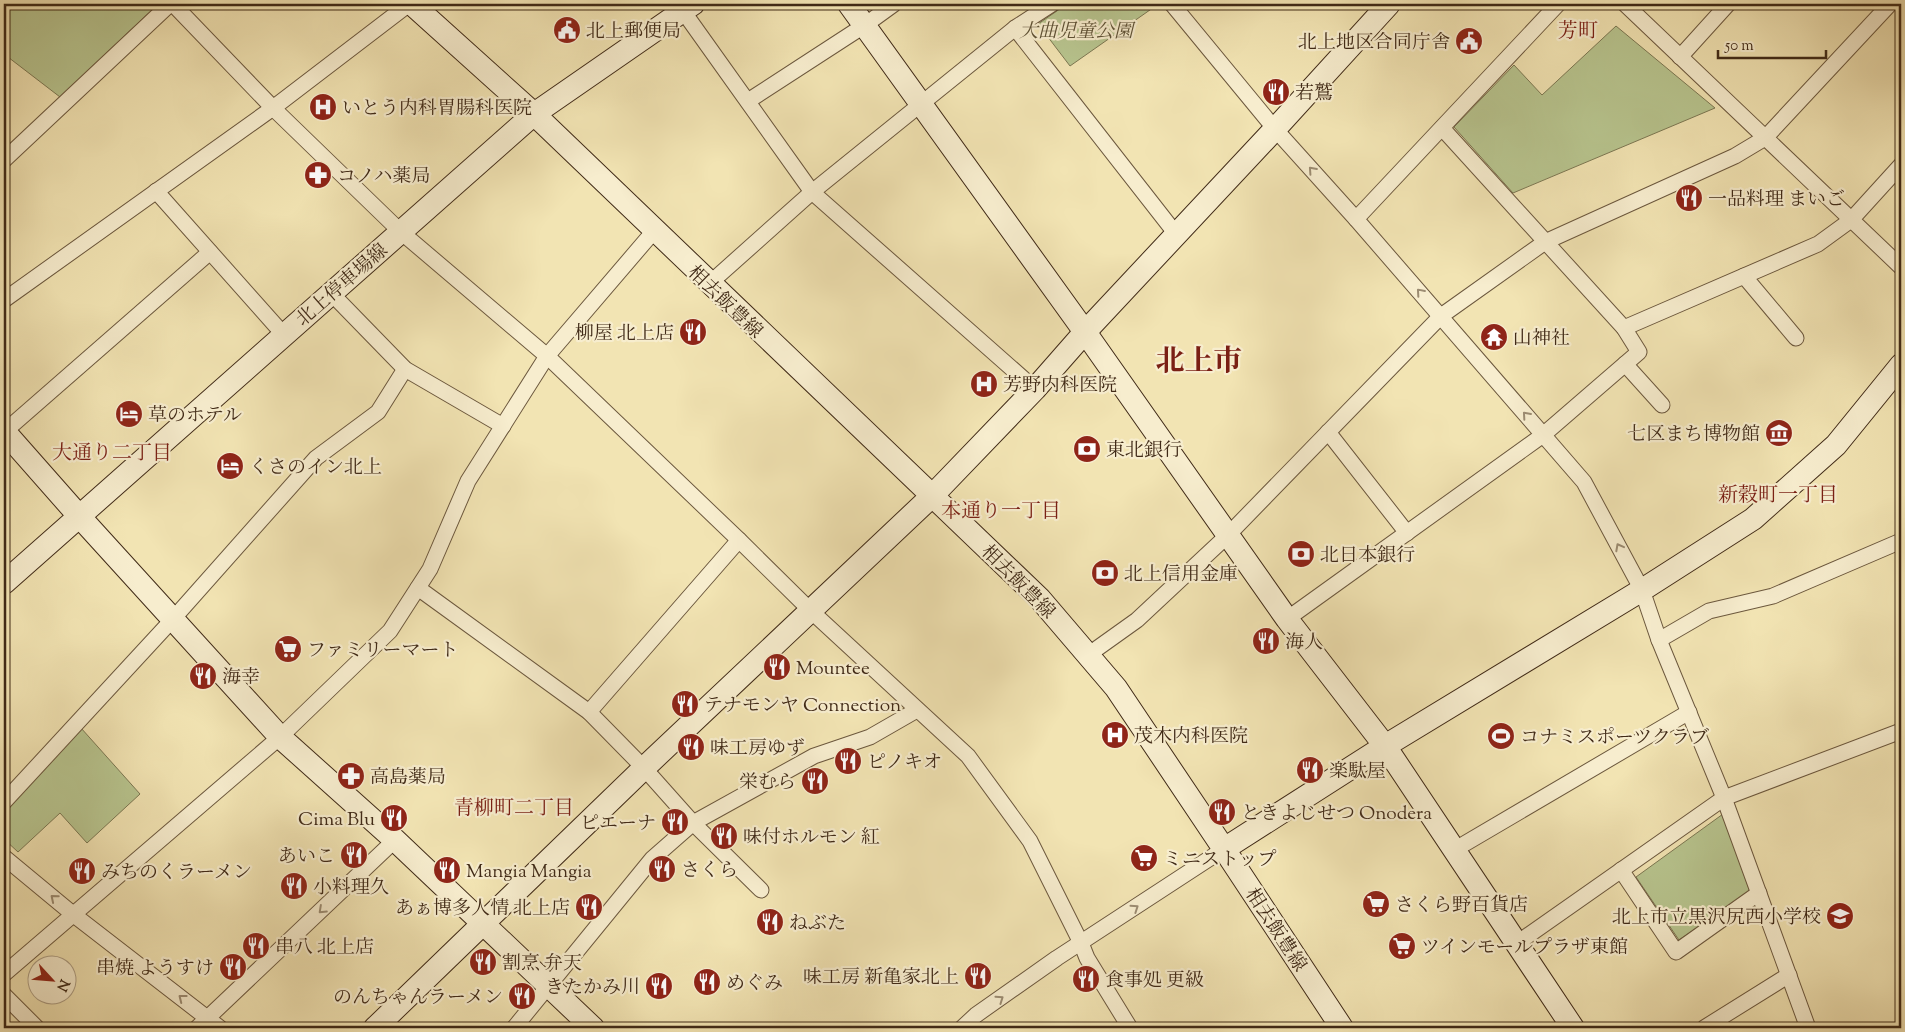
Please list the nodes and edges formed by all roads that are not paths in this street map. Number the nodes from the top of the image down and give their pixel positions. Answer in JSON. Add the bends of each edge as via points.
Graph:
{"nodes":[{"id":1,"x":172,"y":4,"type":"edge"},
{"id":2,"x":411,"y":4,"type":"edge"},
{"id":3,"x":849,"y":4,"type":"edge"},
{"id":4,"x":894,"y":4,"type":"edge"},
{"id":5,"x":1052,"y":4,"type":"edge"},
{"id":6,"x":1172,"y":4,"type":"edge"},
{"id":7,"x":1558,"y":4,"type":"edge"},
{"id":8,"x":1625,"y":4,"type":"edge"},
{"id":9,"x":1728,"y":4,"type":"edge"},
{"id":10,"x":1890,"y":4,"type":"edge"},
{"id":11,"x":1386,"y":5,"type":"edge"},
{"id":12,"x":688,"y":7,"type":"edge"},
{"id":13,"x":865,"y":25,"type":"junction"},
{"id":14,"x":1015,"y":28,"type":"junction"},
{"id":15,"x":1680,"y":57,"type":"junction"},
{"id":16,"x":748,"y":101,"type":"junction"},
{"id":17,"x":922,"y":103,"type":"junction"},
{"id":18,"x":273,"y":108,"type":"junction"},
{"id":19,"x":534,"y":114,"type":"junction"},
{"id":20,"x":1442,"y":128,"type":"junction"},
{"id":21,"x":1275,"y":129,"type":"junction"},
{"id":22,"x":1765,"y":138,"type":"junction"},
{"id":23,"x":4,"y":160,"type":"edge"},
{"id":24,"x":1901,"y":165,"type":"edge"},
{"id":25,"x":156,"y":191,"type":"junction"},
{"id":26,"x":812,"y":192,"type":"junction"},
{"id":27,"x":1356,"y":219,"type":"junction"},
{"id":28,"x":1851,"y":220,"type":"junction"},
{"id":29,"x":654,"y":231,"type":"junction"},
{"id":30,"x":401,"y":232,"type":"junction"},
{"id":31,"x":1176,"y":234,"type":"junction"},
{"id":32,"x":1545,"y":242,"type":"junction"},
{"id":33,"x":210,"y":252,"type":"junction"},
{"id":34,"x":1901,"y":266,"type":"edge"},
{"id":35,"x":1744,"y":276,"type":"junction"},
{"id":36,"x":709,"y":284,"type":"junction"},
{"id":37,"x":331,"y":293,"type":"junction"},
{"id":38,"x":4,"y":300,"type":"edge"},
{"id":39,"x":1441,"y":316,"type":"junction"},
{"id":40,"x":1624,"y":328,"type":"junction"},
{"id":41,"x":1085,"y":332,"type":"junction"},
{"id":42,"x":284,"y":335,"type":"junction"},
{"id":43,"x":1796,"y":338,"type":"dead end"},
{"id":44,"x":547,"y":356,"type":"junction"},
{"id":45,"x":1625,"y":364,"type":"junction"},
{"id":46,"x":1901,"y":365,"type":"edge"},
{"id":47,"x":405,"y":369,"type":"junction"},
{"id":48,"x":1034,"y":388,"type":"junction"},
{"id":49,"x":1662,"y":405,"type":"dead end"},
{"id":50,"x":503,"y":426,"type":"junction"},
{"id":51,"x":4,"y":432,"type":"edge"},
{"id":52,"x":1328,"y":432,"type":"junction"},
{"id":53,"x":1543,"y":435,"type":"junction"},
{"id":54,"x":932,"y":496,"type":"junction"},
{"id":55,"x":79,"y":516,"type":"junction"},
{"id":56,"x":1407,"y":533,"type":"junction"},
{"id":57,"x":1228,"y":535,"type":"junction"},
{"id":58,"x":739,"y":540,"type":"junction"},
{"id":59,"x":1901,"y":541,"type":"edge"},
{"id":60,"x":4,"y":582,"type":"edge"},
{"id":61,"x":418,"y":588,"type":"junction"},
{"id":62,"x":1642,"y":590,"type":"junction"},
{"id":63,"x":811,"y":611,"type":"junction"},
{"id":64,"x":173,"y":619,"type":"junction"},
{"id":65,"x":1287,"y":619,"type":"junction"},
{"id":66,"x":1660,"y":640,"type":"junction"},
{"id":67,"x":1088,"y":655,"type":"junction"},
{"id":68,"x":918,"y":710,"type":"junction"},
{"id":69,"x":589,"y":712,"type":"junction"},
{"id":70,"x":1689,"y":712,"type":"junction"},
{"id":71,"x":1901,"y":731,"type":"edge"},
{"id":72,"x":280,"y":737,"type":"junction"},
{"id":73,"x":1385,"y":746,"type":"junction"},
{"id":74,"x":644,"y":768,"type":"junction"},
{"id":75,"x":1724,"y":798,"type":"junction"},
{"id":76,"x":4,"y":802,"type":"edge"},
{"id":77,"x":692,"y":823,"type":"junction"},
{"id":78,"x":396,"y":840,"type":"junction"},
{"id":79,"x":1224,"y":848,"type":"junction"},
{"id":80,"x":1454,"y":850,"type":"junction"},
{"id":81,"x":4,"y":857,"type":"edge"},
{"id":82,"x":1621,"y":870,"type":"junction"},
{"id":83,"x":761,"y":890,"type":"dead end"},
{"id":84,"x":1759,"y":892,"type":"junction"},
{"id":85,"x":74,"y":915,"type":"junction"},
{"id":86,"x":483,"y":924,"type":"junction"},
{"id":87,"x":1082,"y":943,"type":"junction"},
{"id":88,"x":1516,"y":944,"type":"junction"},
{"id":89,"x":4,"y":974,"type":"edge"},
{"id":90,"x":1789,"y":976,"type":"junction"},
{"id":91,"x":548,"y":986,"type":"junction"},
{"id":92,"x":4,"y":995,"type":"edge"},
{"id":93,"x":202,"y":1023,"type":"edge"},
{"id":94,"x":37,"y":1028,"type":"edge"},
{"id":95,"x":220,"y":1028,"type":"edge"},
{"id":96,"x":375,"y":1028,"type":"edge"},
{"id":97,"x":514,"y":1028,"type":"edge"},
{"id":98,"x":593,"y":1028,"type":"edge"},
{"id":99,"x":962,"y":1028,"type":"edge"},
{"id":100,"x":1130,"y":1028,"type":"edge"},
{"id":101,"x":1342,"y":1028,"type":"edge"},
{"id":102,"x":1573,"y":1028,"type":"edge"},
{"id":103,"x":1704,"y":1028,"type":"edge"},
{"id":104,"x":1808,"y":1028,"type":"edge"}],
"edges":[{"from":1,"to":18,"type":"street"},
{"from":1,"to":23,"type":"street"},
{"from":2,"to":18,"type":"street"},
{"from":2,"to":19,"type":"street","name":"相去飯豊線"},
{"from":3,"to":13,"type":"street"},
{"from":4,"to":13,"type":"street"},
{"from":5,"to":14,"type":"street"},
{"from":6,"to":21,"type":"street"},
{"from":7,"to":20,"type":"street"},
{"from":8,"to":15,"type":"street"},
{"from":9,"to":15,"type":"street"},
{"from":10,"to":22,"type":"street"},
{"from":11,"to":21,"type":"street"},
{"from":12,"to":16,"type":"street"},
{"from":12,"to":19,"type":"street","name":"北上停車場線"},
{"from":13,"to":16,"type":"street"},
{"from":13,"to":17,"type":"street"},
{"from":14,"to":17,"type":"street"},
{"from":14,"to":31,"type":"street"},
{"from":15,"to":22,"type":"street"},
{"from":16,"to":26,"type":"street"},
{"from":17,"to":26,"type":"street"},
{"from":17,"to":41,"type":"street"},
{"from":18,"to":25,"type":"street"},
{"from":18,"to":30,"type":"street"},
{"from":19,"to":29,"type":"street","name":"相去飯豊線"},
{"from":19,"to":30,"type":"street","name":"北上停車場線"},
{"from":20,"to":27,"type":"street"},
{"from":20,"to":32,"type":"street"},
{"from":27,"to":21,"type":"street","one_way":true},
{"from":21,"to":31,"type":"street"},
{"from":22,"to":28,"type":"street"},
{"from":22,"to":32,"type":"street","via":[[1735,156]]},
{"from":24,"to":28,"type":"street"},
{"from":25,"to":33,"type":"street"},
{"from":25,"to":38,"type":"street"},
{"from":26,"to":36,"type":"street"},
{"from":26,"to":48,"type":"street"},
{"from":39,"to":27,"type":"street","one_way":true},
{"from":28,"to":34,"type":"street"},
{"from":28,"to":35,"type":"street","via":[[1818,244]]},
{"from":29,"to":36,"type":"street","name":"相去飯豊線"},
{"from":29,"to":44,"type":"street"},
{"from":30,"to":37,"type":"street","name":"北上停車場線"},
{"from":30,"to":44,"type":"street"},
{"from":31,"to":41,"type":"street"},
{"from":32,"to":39,"type":"street"},
{"from":32,"to":40,"type":"street"},
{"from":33,"to":42,"type":"street"},
{"from":33,"to":51,"type":"street"},
{"from":35,"to":40,"type":"street"},
{"from":35,"to":43,"type":"street"},
{"from":36,"to":54,"type":"street","name":"相去飯豊線"},
{"from":37,"to":42,"type":"street","name":"北上停車場線"},
{"from":37,"to":47,"type":"street"},
{"from":39,"to":52,"type":"street"},
{"from":53,"to":39,"type":"street","one_way":true},
{"from":40,"to":45,"type":"street","via":[[1639,352]]},
{"from":41,"to":48,"type":"street"},
{"from":41,"to":57,"type":"street"},
{"from":42,"to":55,"type":"street","name":"北上停車場線"},
{"from":44,"to":50,"type":"street"},
{"from":44,"to":58,"type":"street"},
{"from":45,"to":49,"type":"street"},
{"from":45,"to":53,"type":"street"},
{"from":46,"to":62,"type":"street","via":[[1836,445],[1786,491],[1753,519]]},
{"from":47,"to":50,"type":"street"},
{"from":47,"to":64,"type":"street","via":[[378,412],[316,458]]},
{"from":48,"to":54,"type":"street"},
{"from":50,"to":61,"type":"street","via":[[468,481],[430,569]]},
{"from":51,"to":55,"type":"street"},
{"from":52,"to":56,"type":"street"},
{"from":52,"to":57,"type":"street"},
{"from":53,"to":56,"type":"street"},
{"from":62,"to":53,"type":"street","one_way":true,"via":[[1584,482]]},
{"from":54,"to":63,"type":"street"},
{"from":54,"to":67,"type":"street","name":"相去飯豊線","via":[[1040,600]]},
{"from":55,"to":60,"type":"street","name":"北上停車場線"},
{"from":55,"to":64,"type":"street"},
{"from":56,"to":65,"type":"street"},
{"from":57,"to":65,"type":"street"},
{"from":57,"to":67,"type":"street","via":[[1137,620]]},
{"from":58,"to":63,"type":"street"},
{"from":58,"to":69,"type":"street"},
{"from":59,"to":66,"type":"street","via":[[1773,596],[1709,611]]},
{"from":61,"to":69,"type":"street"},
{"from":61,"to":72,"type":"street","via":[[390,631]]},
{"from":62,"to":66,"type":"street"},
{"from":62,"to":73,"type":"street"},
{"from":63,"to":68,"type":"street"},
{"from":63,"to":74,"type":"street"},
{"from":64,"to":72,"type":"street"},
{"from":64,"to":76,"type":"street"},
{"from":65,"to":73,"type":"street"},
{"from":66,"to":70,"type":"street"},
{"from":67,"to":79,"type":"street","name":"相去飯豊線","via":[[1116,688]]},
{"from":68,"to":77,"type":"street","via":[[870,737],[814,756]]},
{"from":68,"to":87,"type":"street","via":[[968,756],[1030,841]]},
{"from":69,"to":74,"type":"street"},
{"from":70,"to":75,"type":"street"},
{"from":70,"to":80,"type":"street"},
{"from":71,"to":75,"type":"street"},
{"from":72,"to":78,"type":"street"},
{"from":72,"to":85,"type":"street"},
{"from":73,"to":79,"type":"street"},
{"from":73,"to":80,"type":"street"},
{"from":74,"to":77,"type":"street"},
{"from":74,"to":86,"type":"street"},
{"from":75,"to":82,"type":"street"},
{"from":75,"to":84,"type":"street"},
{"from":77,"to":83,"type":"street"},
{"from":77,"to":91,"type":"street","via":[[652,859]]},
{"from":78,"to":86,"type":"street"},
{"from":78,"to":93,"type":"street","one_way":true},
{"from":87,"to":79,"type":"street","one_way":true},
{"from":79,"to":101,"type":"street","name":"相去飯豊線"},
{"from":80,"to":88,"type":"street"},
{"from":85,"to":81,"type":"street","one_way":true},
{"from":82,"to":84,"type":"street","via":[[1676,952]]},
{"from":82,"to":88,"type":"street"},
{"from":84,"to":90,"type":"street"},
{"from":85,"to":89,"type":"street"},
{"from":93,"to":85,"type":"street","one_way":true},
{"from":86,"to":91,"type":"street"},
{"from":86,"to":96,"type":"street"},
{"from":99,"to":87,"type":"street","one_way":true,"via":[[976,1015]]},
{"from":87,"to":100,"type":"street","via":[[1087,958]]},
{"from":88,"to":102,"type":"street"},
{"from":90,"to":103,"type":"street"},
{"from":90,"to":104,"type":"street"},
{"from":91,"to":97,"type":"street"},
{"from":91,"to":98,"type":"street"},
{"from":92,"to":94,"type":"street"},
{"from":93,"to":95,"type":"street"}]}
